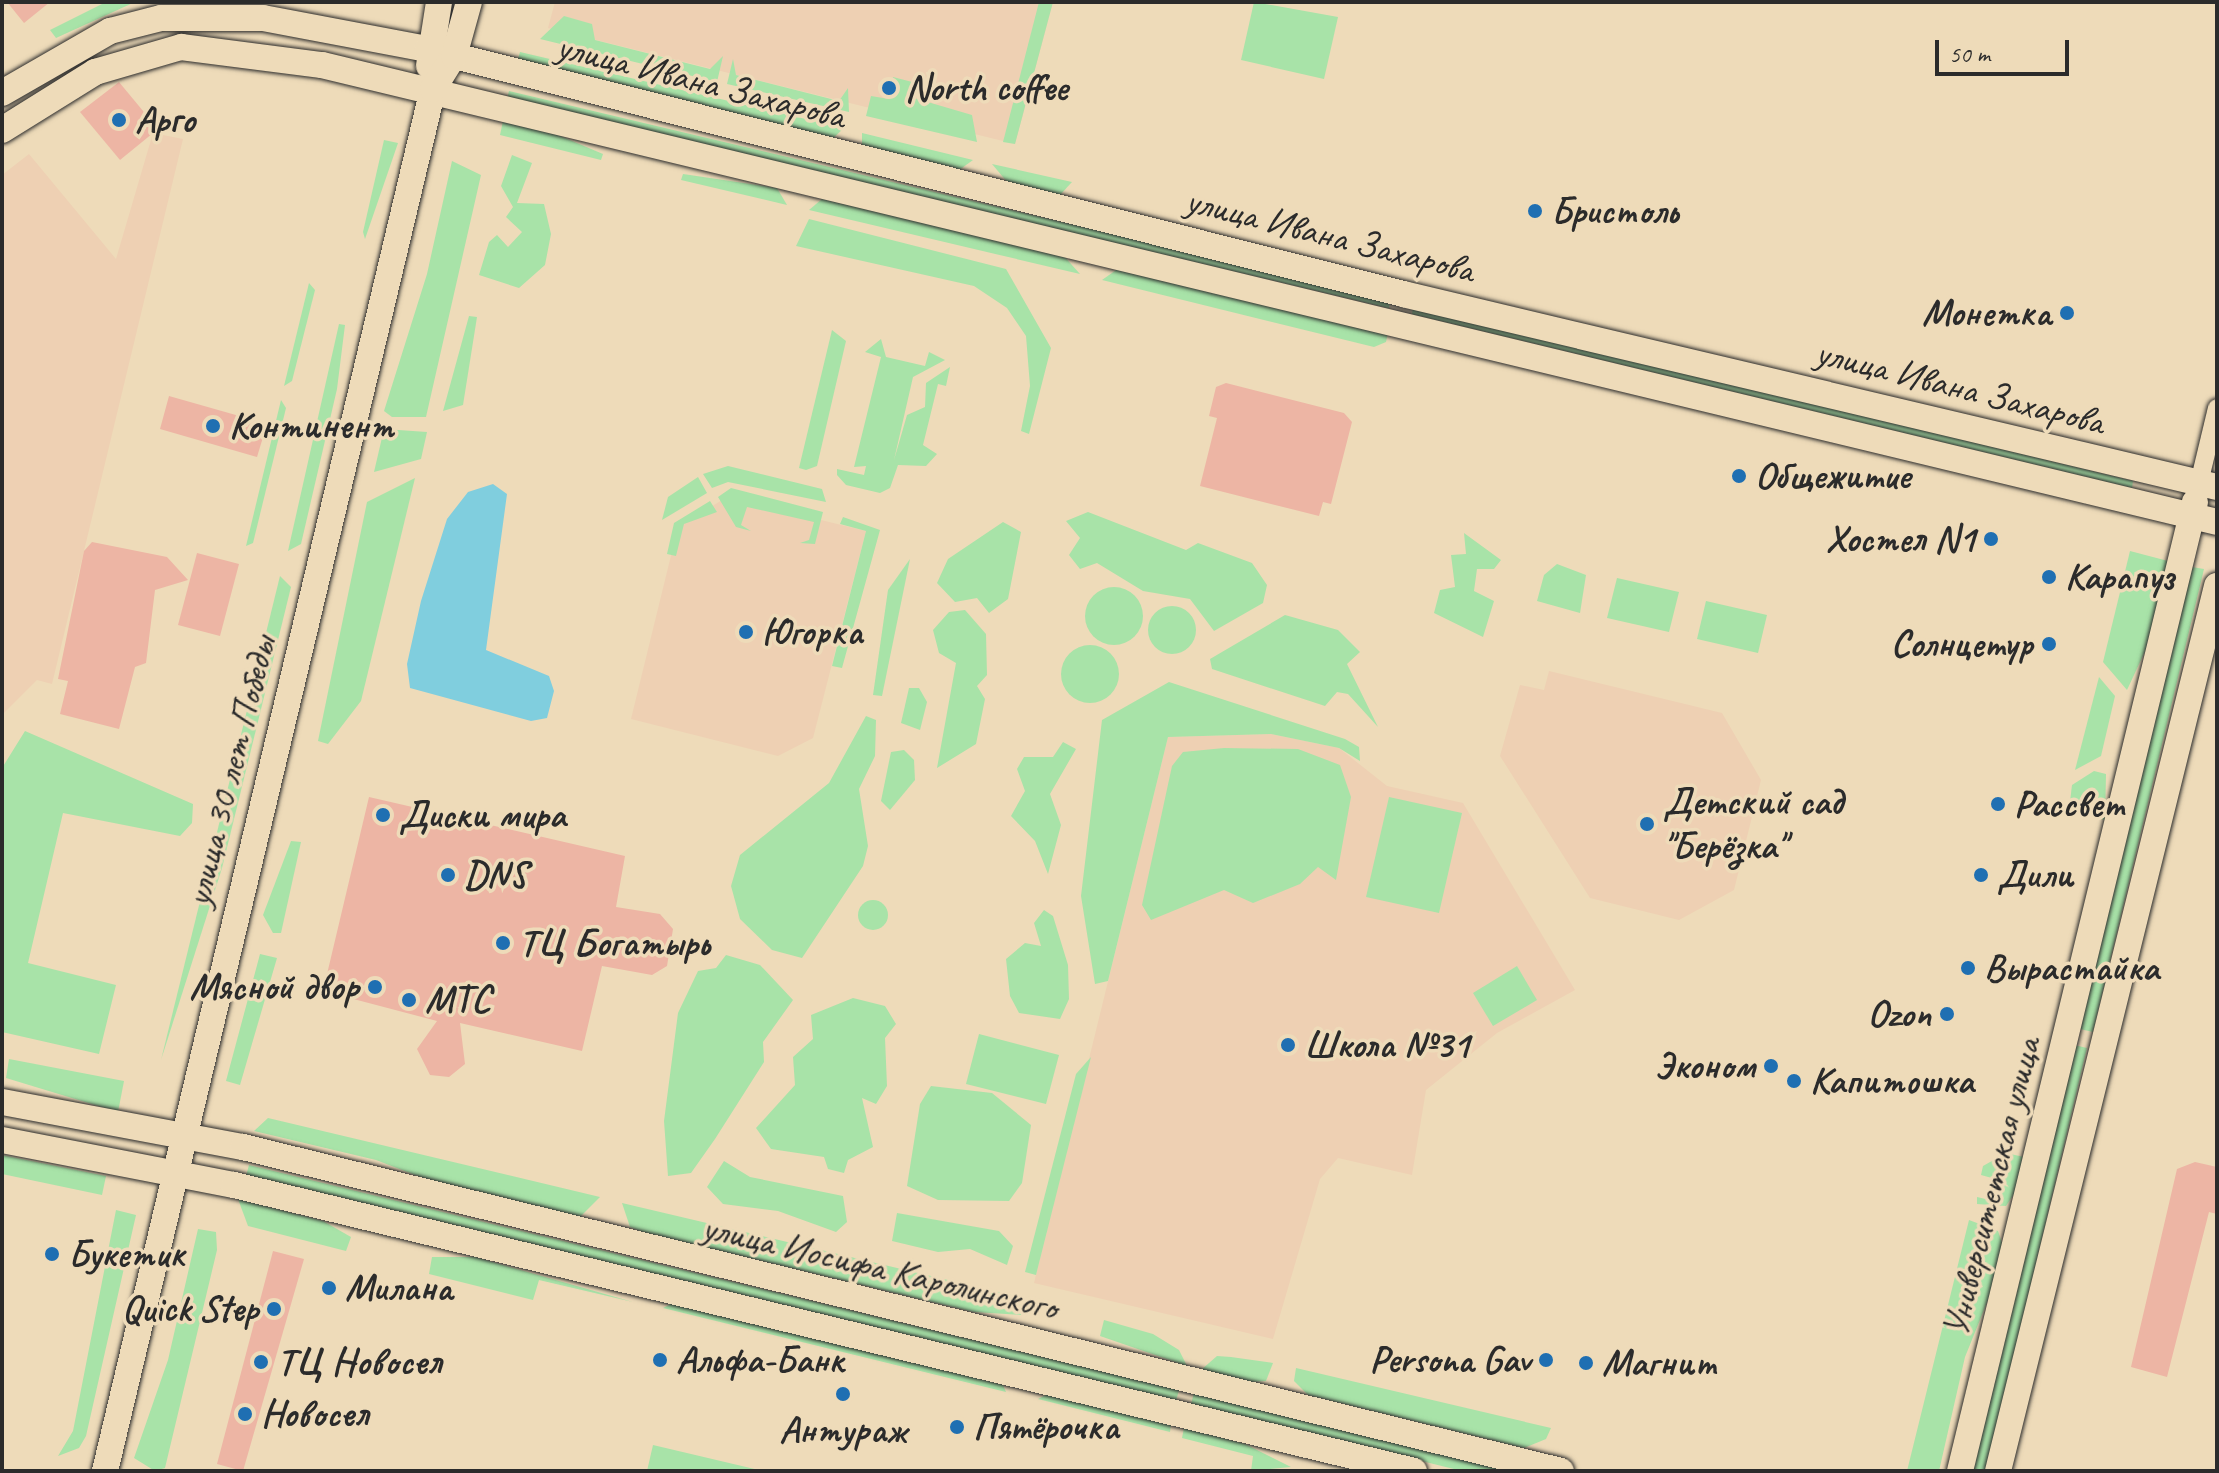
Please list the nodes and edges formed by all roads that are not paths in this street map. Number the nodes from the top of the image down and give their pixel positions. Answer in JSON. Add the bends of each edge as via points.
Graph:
{"nodes":[{"id":1,"x":439,"y":2,"type":"edge"},
{"id":2,"x":469,"y":2,"type":"edge"},
{"id":3,"x":427,"y":49,"type":"junction"},
{"id":4,"x":454,"y":56,"type":"junction"},
{"id":5,"x":433,"y":89,"type":"junction"},
{"id":6,"x":2,"y":93,"type":"edge"},
{"id":7,"x":2,"y":130,"type":"edge"},
{"id":8,"x":2217,"y":408,"type":"edge"},
{"id":9,"x":2208,"y":485,"type":"edge"},
{"id":10,"x":2191,"y":517,"type":"junction"},
{"id":11,"x":2217,"y":522,"type":"edge"},
{"id":12,"x":2217,"y":586,"type":"edge"},
{"id":13,"x":2,"y":1102,"type":"edge"},
{"id":14,"x":181,"y":1136,"type":"junction"},
{"id":15,"x":2,"y":1140,"type":"edge"},
{"id":16,"x":174,"y":1173,"type":"junction"},
{"id":17,"x":105,"y":1471,"type":"edge"},
{"id":18,"x":1414,"y":1471,"type":"edge"},
{"id":19,"x":1561,"y":1471,"type":"edge"},
{"id":20,"x":1960,"y":1471,"type":"edge"},
{"id":21,"x":1998,"y":1471,"type":"edge"}],
"edges":[{"from":1,"to":3,"type":"main road","name":"улица 30 лет Победы"},
{"from":2,"to":4,"type":"main road","name":"улица 30 лет Победы"},
{"from":3,"to":4,"type":"main road","name":"улица Ивана Захарова"},
{"from":3,"to":5,"type":"main road","name":"улица 30 лет Победы"},
{"from":3,"to":6,"type":"main road","name":"улица Ивана Захарова","via":[[263,18],[161,18],[49,60]]},
{"from":4,"to":5,"type":"main road","name":"улица 30 лет Победы"},
{"from":4,"to":9,"type":"main road","name":"улица Ивана Захарова"},
{"from":5,"to":7,"type":"main road","name":"улица Ивана Захарова","via":[[181,47],[95,72]]},
{"from":5,"to":10,"type":"main road","name":"улица Ивана Захарова"},
{"from":5,"to":14,"type":"main road","name":"улица 30 лет Победы"},
{"from":8,"to":9,"type":"street","name":"Университетская улица"},
{"from":9,"to":10,"type":"main road","name":"Университетская улица"},
{"from":10,"to":11,"type":"main road","name":"улица Ивана Захарова"},
{"from":10,"to":20,"type":"main road","name":"Университетская улица"},
{"from":12,"to":21,"type":"main road","name":"Университетская улица"},
{"from":13,"to":14,"type":"main road","name":"улица Иосифа Каролинского"},
{"from":14,"to":16,"type":"main road","name":"улица 30 лет Победы"},
{"from":14,"to":19,"type":"main road","name":"улица Иосифа Каролинского"},
{"from":15,"to":16,"type":"main road","name":"улица Иосифа Каролинского"},
{"from":16,"to":17,"type":"main road","name":"улица 30 лет Победы"},
{"from":16,"to":18,"type":"main road","name":"улица Иосифа Каролинского"}]}
